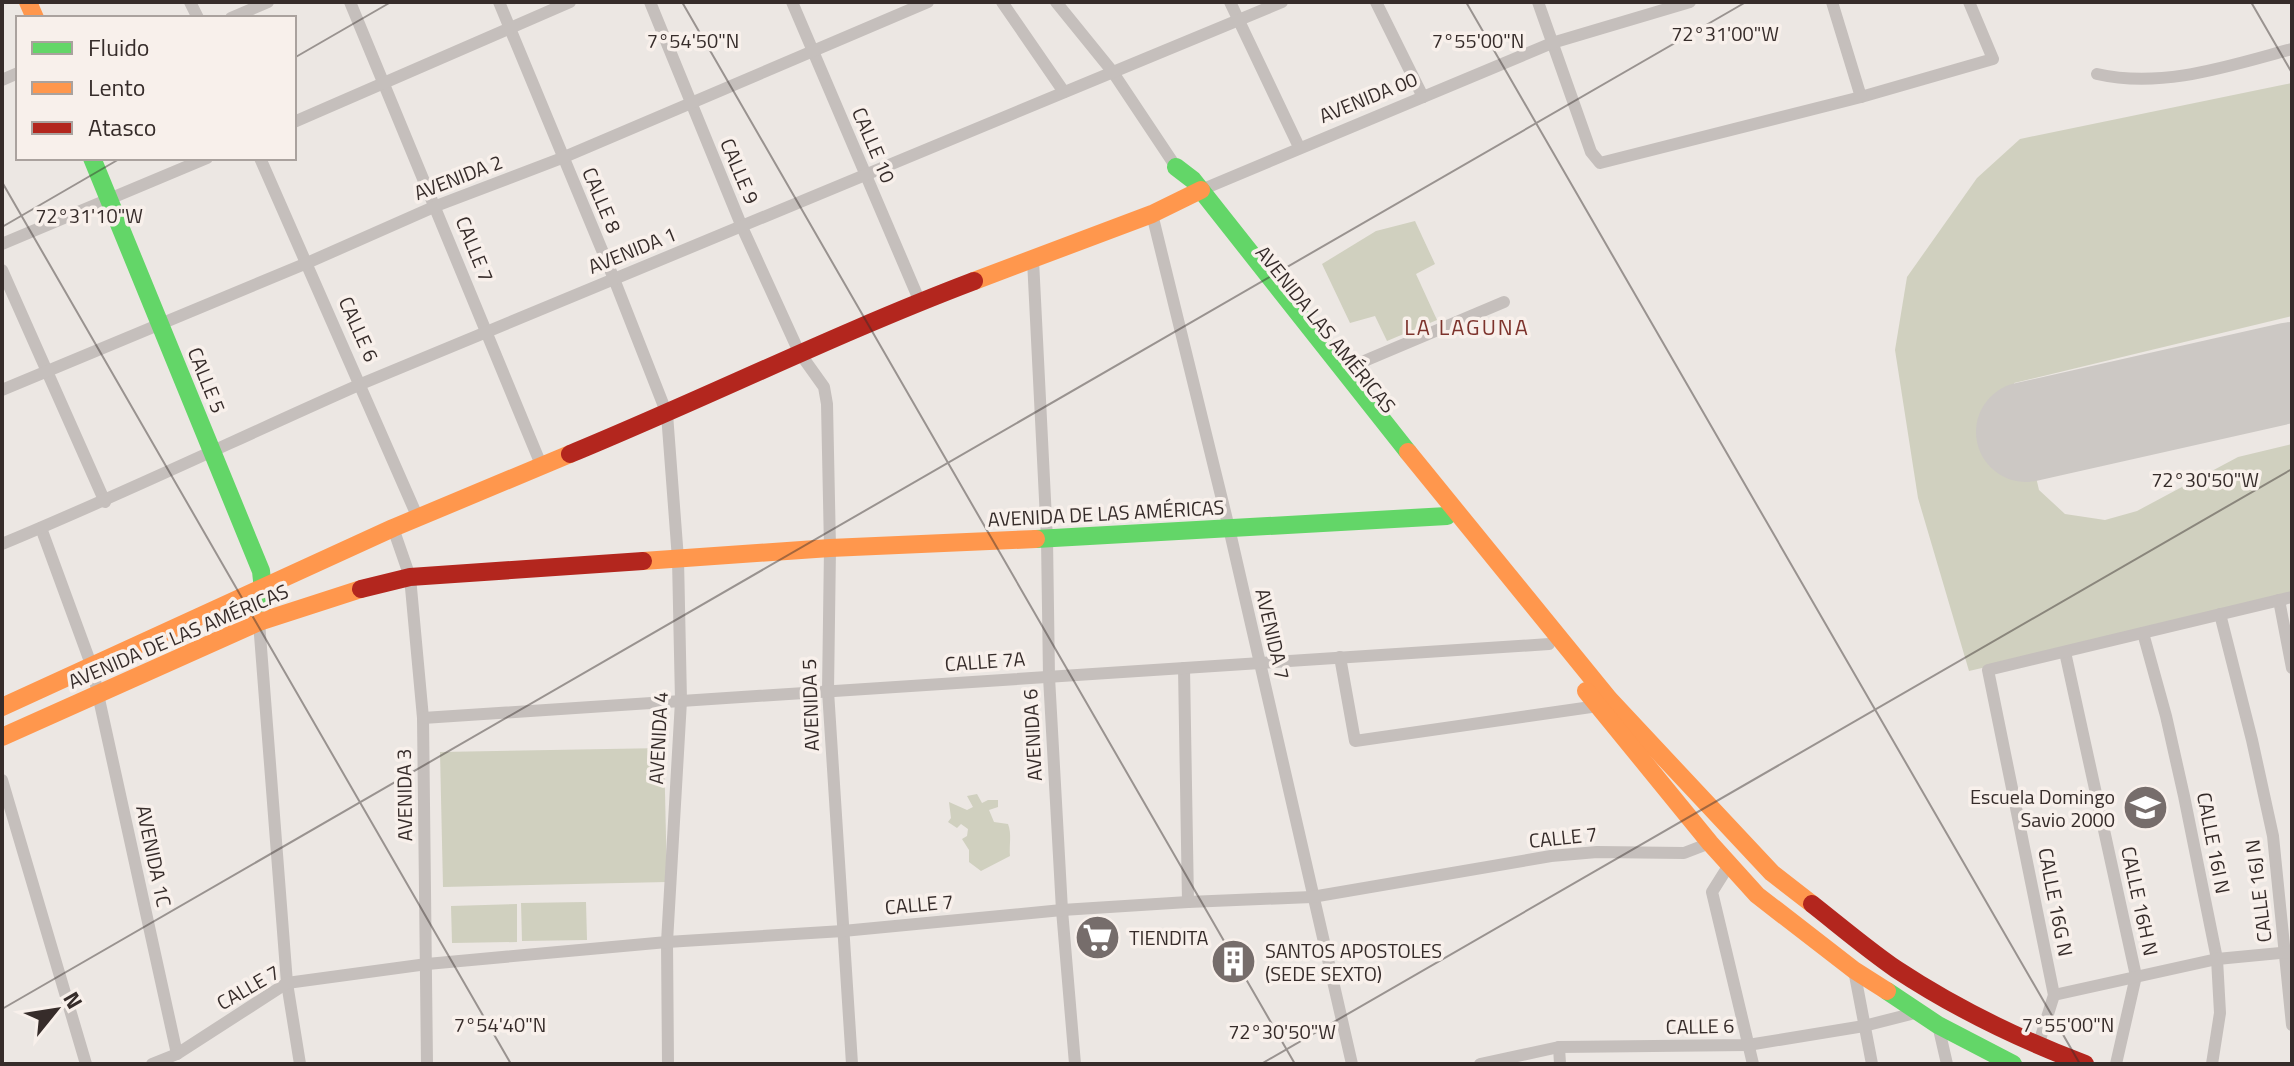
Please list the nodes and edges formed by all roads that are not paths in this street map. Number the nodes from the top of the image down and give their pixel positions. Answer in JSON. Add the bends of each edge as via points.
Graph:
{"nodes":[{"id":1,"x":268,"y":2,"type":"edge"},
{"id":2,"x":350,"y":2,"type":"edge"},
{"id":3,"x":499,"y":2,"type":"edge"},
{"id":4,"x":570,"y":2,"type":"edge"},
{"id":5,"x":650,"y":2,"type":"edge"},
{"id":6,"x":792,"y":2,"type":"edge"},
{"id":7,"x":928,"y":2,"type":"edge"},
{"id":8,"x":1002,"y":2,"type":"edge"},
{"id":9,"x":1056,"y":2,"type":"edge"},
{"id":10,"x":1230,"y":2,"type":"edge"},
{"id":11,"x":1282,"y":2,"type":"edge"},
{"id":12,"x":1376,"y":2,"type":"edge"},
{"id":13,"x":1538,"y":2,"type":"edge"},
{"id":14,"x":1690,"y":2,"type":"edge"},
{"id":15,"x":1832,"y":2,"type":"edge"},
{"id":16,"x":1969,"y":2,"type":"edge"},
{"id":17,"x":236,"y":16,"type":"edge"},
{"id":18,"x":1238,"y":19,"type":"junction"},
{"id":19,"x":510,"y":28,"type":"junction"},
{"id":20,"x":1552,"y":43,"type":"junction"},
{"id":21,"x":2292,"y":49,"type":"edge"},
{"id":22,"x":813,"y":50,"type":"junction"},
{"id":23,"x":1112,"y":71,"type":"junction"},
{"id":24,"x":2097,"y":74,"type":"dead end"},
{"id":25,"x":384,"y":84,"type":"junction"},
{"id":26,"x":1064,"y":92,"type":"junction"},
{"id":27,"x":1423,"y":97,"type":"junction"},
{"id":28,"x":1861,"y":97,"type":"junction"},
{"id":29,"x":690,"y":102,"type":"junction"},
{"id":30,"x":296,"y":121,"type":"edge"},
{"id":31,"x":1299,"y":147,"type":"junction"},
{"id":32,"x":562,"y":158,"type":"junction"},
{"id":33,"x":93,"y":160,"type":"edge"},
{"id":34,"x":202,"y":160,"type":"edge"},
{"id":35,"x":261,"y":160,"type":"edge"},
{"id":36,"x":1176,"y":167,"type":"joint"},
{"id":37,"x":864,"y":174,"type":"junction"},
{"id":38,"x":1196,"y":193,"type":"junction"},
{"id":39,"x":109,"y":199,"type":"junction"},
{"id":40,"x":436,"y":206,"type":"junction"},
{"id":41,"x":1152,"y":214,"type":"junction"},
{"id":42,"x":742,"y":227,"type":"junction"},
{"id":43,"x":2,"y":244,"type":"edge"},
{"id":44,"x":1033,"y":260,"type":"junction"},
{"id":45,"x":307,"y":263,"type":"junction"},
{"id":46,"x":2,"y":270,"type":"edge"},
{"id":47,"x":614,"y":279,"type":"junction"},
{"id":48,"x":920,"y":302,"type":"junction"},
{"id":49,"x":1504,"y":302,"type":"dead end"},
{"id":50,"x":160,"y":325,"type":"junction"},
{"id":51,"x":488,"y":333,"type":"junction"},
{"id":52,"x":799,"y":352,"type":"junction"},
{"id":53,"x":1343,"y":370,"type":"junction"},
{"id":54,"x":47,"y":371,"type":"junction"},
{"id":55,"x":361,"y":384,"type":"junction"},
{"id":56,"x":2,"y":390,"type":"edge"},
{"id":57,"x":667,"y":414,"type":"junction"},
{"id":58,"x":211,"y":450,"type":"junction"},
{"id":59,"x":542,"y":467,"type":"junction"},
{"id":60,"x":105,"y":502,"type":"junction"},
{"id":61,"x":1447,"y":516,"type":"junction"},
{"id":62,"x":418,"y":518,"type":"junction"},
{"id":63,"x":41,"y":528,"type":"junction"},
{"id":64,"x":393,"y":528,"type":"junction"},
{"id":65,"x":1229,"y":528,"type":"junction"},
{"id":66,"x":1047,"y":539,"type":"junction"},
{"id":67,"x":2,"y":544,"type":"edge"},
{"id":68,"x":830,"y":548,"type":"junction"},
{"id":69,"x":678,"y":559,"type":"junction"},
{"id":70,"x":410,"y":577,"type":"junction"},
{"id":71,"x":263,"y":590,"type":"junction"},
{"id":72,"x":2286,"y":599,"type":"edge"},
{"id":73,"x":2220,"y":614,"type":"junction"},
{"id":74,"x":259,"y":622,"type":"junction"},
{"id":75,"x":2143,"y":633,"type":"junction"},
{"id":76,"x":1549,"y":644,"type":"junction"},
{"id":77,"x":2065,"y":652,"type":"junction"},
{"id":78,"x":1340,"y":657,"type":"junction"},
{"id":79,"x":1259,"y":663,"type":"junction"},
{"id":80,"x":92,"y":667,"type":"junction"},
{"id":81,"x":1184,"y":668,"type":"junction"},
{"id":82,"x":2292,"y":668,"type":"edge"},
{"id":83,"x":1049,"y":677,"type":"junction"},
{"id":84,"x":828,"y":691,"type":"junction"},
{"id":85,"x":98,"y":694,"type":"junction"},
{"id":86,"x":681,"y":701,"type":"junction"},
{"id":87,"x":1598,"y":706,"type":"junction"},
{"id":88,"x":2,"y":707,"type":"edge"},
{"id":89,"x":423,"y":718,"type":"junction"},
{"id":90,"x":2,"y":737,"type":"edge"},
{"id":91,"x":2,"y":780,"type":"edge"},
{"id":92,"x":1710,"y":843,"type":"junction"},
{"id":93,"x":1729,"y":865,"type":"junction"},
{"id":94,"x":1312,"y":897,"type":"junction"},
{"id":95,"x":1188,"y":902,"type":"junction"},
{"id":96,"x":1062,"y":910,"type":"junction"},
{"id":97,"x":843,"y":931,"type":"junction"},
{"id":98,"x":667,"y":942,"type":"junction"},
{"id":99,"x":2289,"y":952,"type":"edge"},
{"id":100,"x":2217,"y":959,"type":"junction"},
{"id":101,"x":427,"y":964,"type":"junction"},
{"id":102,"x":1854,"y":970,"type":"junction"},
{"id":103,"x":2136,"y":976,"type":"junction"},
{"id":104,"x":287,"y":983,"type":"junction"},
{"id":105,"x":2054,"y":995,"type":"junction"},
{"id":106,"x":1919,"y":1012,"type":"junction"},
{"id":107,"x":1938,"y":1025,"type":"junction"},
{"id":108,"x":2292,"y":1025,"type":"edge"},
{"id":109,"x":1864,"y":1026,"type":"junction"},
{"id":110,"x":1748,"y":1045,"type":"junction"},
{"id":111,"x":1559,"y":1047,"type":"junction"},
{"id":112,"x":177,"y":1054,"type":"junction"},
{"id":113,"x":2048,"y":1054,"type":"edge"},
{"id":114,"x":86,"y":1064,"type":"edge"},
{"id":115,"x":152,"y":1064,"type":"edge"},
{"id":116,"x":300,"y":1064,"type":"edge"},
{"id":117,"x":427,"y":1064,"type":"edge"},
{"id":118,"x":668,"y":1064,"type":"edge"},
{"id":119,"x":852,"y":1064,"type":"edge"},
{"id":120,"x":1075,"y":1064,"type":"edge"},
{"id":121,"x":1352,"y":1064,"type":"edge"},
{"id":122,"x":1480,"y":1064,"type":"edge"},
{"id":123,"x":1560,"y":1064,"type":"edge"},
{"id":124,"x":1753,"y":1064,"type":"edge"},
{"id":125,"x":1872,"y":1064,"type":"edge"},
{"id":126,"x":1947,"y":1064,"type":"edge"},
{"id":127,"x":2013,"y":1064,"type":"edge"},
{"id":128,"x":2085,"y":1064,"type":"edge"},
{"id":129,"x":2116,"y":1064,"type":"edge"},
{"id":130,"x":2212,"y":1064,"type":"edge"}],
"edges":[{"from":1,"to":17,"type":"street"},
{"from":2,"to":25,"type":"street","name":"CALLE 7"},
{"from":3,"to":19,"type":"street","name":"CALLE 8"},
{"from":4,"to":19,"type":"street"},
{"from":5,"to":29,"type":"street","name":"CALLE 9"},
{"from":6,"to":22,"type":"street","name":"CALLE 10"},
{"from":7,"to":22,"type":"street","name":"AVENIDA 2"},
{"from":8,"to":26,"type":"street"},
{"from":9,"to":23,"type":"street"},
{"from":10,"to":18,"type":"street"},
{"from":11,"to":18,"type":"street","name":"AVENIDA 1"},
{"from":12,"to":27,"type":"street"},
{"from":13,"to":20,"type":"street"},
{"from":14,"to":20,"type":"street","name":"AVENIDA 00"},
{"from":15,"to":28,"type":"street"},
{"from":16,"to":28,"type":"street","via":[[1993,59]]},
{"from":18,"to":23,"type":"street","name":"AVENIDA 1"},
{"from":18,"to":31,"type":"street"},
{"from":19,"to":25,"type":"street"},
{"from":19,"to":32,"type":"street","name":"CALLE 8"},
{"from":20,"to":27,"type":"street","name":"AVENIDA 00"},
{"from":20,"to":28,"type":"street","via":[[1591,152],[1600,163]]},
{"from":21,"to":24,"type":"street","via":[[2208,72],[2125,81]]},
{"from":22,"to":29,"type":"street","name":"AVENIDA 2"},
{"from":22,"to":37,"type":"street","name":"CALLE 10"},
{"from":23,"to":26,"type":"street","name":"AVENIDA 1"},
{"from":23,"to":36,"type":"street"},
{"from":25,"to":30,"type":"street"},
{"from":25,"to":40,"type":"street","name":"CALLE 7"},
{"from":26,"to":37,"type":"street","name":"AVENIDA 1"},
{"from":27,"to":31,"type":"street","name":"AVENIDA 00"},
{"from":29,"to":32,"type":"street","name":"AVENIDA 2"},
{"from":29,"to":42,"type":"street","name":"CALLE 9"},
{"from":31,"to":38,"type":"street","name":"AVENIDA 00"},
{"from":32,"to":40,"type":"street","name":"AVENIDA 2"},
{"from":32,"to":47,"type":"street","name":"CALLE 8"},
{"from":33,"to":39,"type":"main road","name":"CALLE 5"},
{"from":34,"to":39,"type":"street"},
{"from":35,"to":45,"type":"street","name":"CALLE 6"},
{"from":36,"to":38,"type":"main road","via":[[1193,180]]},
{"from":37,"to":42,"type":"street","name":"AVENIDA 1"},
{"from":37,"to":48,"type":"street","name":"CALLE 10"},
{"from":38,"to":41,"type":"main road","name":"AVENIDA DE LAS AMÉRICAS"},
{"from":38,"to":53,"type":"main road"},
{"from":38,"to":61,"type":"main road","name":"AVENIDA LAS AMÉRICAS"},
{"from":39,"to":43,"type":"street"},
{"from":39,"to":50,"type":"main road","name":"CALLE 5"},
{"from":40,"to":45,"type":"street","name":"AVENIDA 2"},
{"from":40,"to":51,"type":"street","name":"CALLE 7"},
{"from":41,"to":44,"type":"main road","name":"AVENIDA DE LAS AMÉRICAS"},
{"from":41,"to":65,"type":"street","name":"AVENIDA 7"},
{"from":42,"to":47,"type":"street","name":"AVENIDA 1"},
{"from":42,"to":52,"type":"street","name":"CALLE 9"},
{"from":44,"to":48,"type":"main road","name":"AVENIDA DE LAS AMÉRICAS"},
{"from":44,"to":66,"type":"street","name":"AVENIDA 6"},
{"from":45,"to":50,"type":"street","name":"AVENIDA 2"},
{"from":45,"to":55,"type":"street","name":"CALLE 6"},
{"from":46,"to":54,"type":"street"},
{"from":47,"to":51,"type":"street","name":"AVENIDA 1"},
{"from":47,"to":57,"type":"street","name":"CALLE 8"},
{"from":48,"to":52,"type":"main road","name":"AVENIDA DE LAS AMÉRICAS"},
{"from":49,"to":53,"type":"street"},
{"from":50,"to":54,"type":"street","name":"AVENIDA 2"},
{"from":50,"to":58,"type":"main road","name":"CALLE 5"},
{"from":51,"to":55,"type":"street","name":"AVENIDA 1"},
{"from":51,"to":59,"type":"street","name":"CALLE 7"},
{"from":52,"to":57,"type":"main road","name":"AVENIDA DE LAS AMÉRICAS"},
{"from":52,"to":68,"type":"street","name":"AVENIDA 5","via":[[824,387],[827,404]]},
{"from":53,"to":113,"type":"main road","via":[[1609,699],[1772,873],[1895,968]]},
{"from":54,"to":56,"type":"street","name":"AVENIDA 2"},
{"from":54,"to":60,"type":"street"},
{"from":55,"to":58,"type":"street","name":"AVENIDA 1"},
{"from":55,"to":62,"type":"street","name":"CALLE 6"},
{"from":57,"to":59,"type":"main road","name":"AVENIDA DE LAS AMÉRICAS"},
{"from":57,"to":69,"type":"street","name":"AVENIDA 4"},
{"from":58,"to":60,"type":"street","name":"AVENIDA 1"},
{"from":58,"to":71,"type":"main road","name":"CALLE 5","via":[[261,571]]},
{"from":59,"to":62,"type":"main road","name":"AVENIDA DE LAS AMÉRICAS"},
{"from":60,"to":63,"type":"street","name":"AVENIDA 1"},
{"from":61,"to":65,"type":"main road","name":"AVENIDA DE LAS AMÉRICAS"},
{"from":61,"to":76,"type":"main road"},
{"from":62,"to":64,"type":"main road","name":"AVENIDA DE LAS AMÉRICAS"},
{"from":63,"to":67,"type":"street","name":"AVENIDA 1"},
{"from":63,"to":80,"type":"street","name":"AVENIDA 1C"},
{"from":64,"to":70,"type":"street","name":"AVENIDA 3"},
{"from":64,"to":71,"type":"main road","name":"AVENIDA DE LAS AMÉRICAS"},
{"from":65,"to":66,"type":"main road","name":"AVENIDA DE LAS AMÉRICAS"},
{"from":65,"to":79,"type":"street","name":"AVENIDA 7"},
{"from":66,"to":68,"type":"main road","name":"AVENIDA DE LAS AMÉRICAS"},
{"from":66,"to":83,"type":"street","name":"AVENIDA 6"},
{"from":68,"to":69,"type":"main road","name":"AVENIDA DE LAS AMÉRICAS"},
{"from":68,"to":84,"type":"street","name":"AVENIDA 5"},
{"from":69,"to":70,"type":"main road","name":"AVENIDA DE LAS AMÉRICAS"},
{"from":69,"to":86,"type":"street","name":"AVENIDA 4"},
{"from":70,"to":74,"type":"main road","name":"AVENIDA DE LAS AMÉRICAS"},
{"from":70,"to":89,"type":"street","name":"AVENIDA 3"},
{"from":71,"to":74,"type":"main road","name":"CALLE 5"},
{"from":71,"to":80,"type":"main road","name":"AVENIDA DE LAS AMÉRICAS"},
{"from":72,"to":73,"type":"street"},
{"from":72,"to":82,"type":"street"},
{"from":73,"to":75,"type":"street"},
{"from":73,"to":99,"type":"street","name":"CALLE 16J N","via":[[2273,836]]},
{"from":74,"to":85,"type":"main road","name":"AVENIDA DE LAS AMÉRICAS"},
{"from":74,"to":104,"type":"street"},
{"from":75,"to":77,"type":"street"},
{"from":75,"to":100,"type":"street","name":"CALLE 16I N"},
{"from":76,"to":78,"type":"street","name":"CALLE 7A"},
{"from":76,"to":87,"type":"main road"},
{"from":77,"to":103,"type":"street","name":"CALLE 16H N"},
{"from":77,"to":105,"type":"street","name":"CALLE 16G N","via":[[1988,670]]},
{"from":78,"to":79,"type":"street","name":"CALLE 7A"},
{"from":78,"to":87,"type":"street","via":[[1355,741]]},
{"from":79,"to":81,"type":"street","name":"CALLE 7A"},
{"from":79,"to":94,"type":"street","name":"AVENIDA 7"},
{"from":80,"to":85,"type":"street","name":"AVENIDA 1C"},
{"from":80,"to":88,"type":"main road","name":"AVENIDA DE LAS AMÉRICAS"},
{"from":81,"to":83,"type":"street","name":"CALLE 7A"},
{"from":81,"to":95,"type":"street"},
{"from":83,"to":84,"type":"street","name":"CALLE 7A"},
{"from":83,"to":96,"type":"street","name":"AVENIDA 6"},
{"from":84,"to":86,"type":"street","name":"CALLE 7A"},
{"from":84,"to":97,"type":"street","name":"AVENIDA 5"},
{"from":85,"to":90,"type":"main road","name":"AVENIDA DE LAS AMÉRICAS"},
{"from":85,"to":112,"type":"street","name":"AVENIDA 1C"},
{"from":86,"to":89,"type":"street","name":"CALLE 7A"},
{"from":86,"to":98,"type":"street","name":"AVENIDA 4"},
{"from":87,"to":92,"type":"main road"},
{"from":89,"to":101,"type":"street","name":"AVENIDA 3"},
{"from":91,"to":114,"type":"street"},
{"from":92,"to":93,"type":"main road"},
{"from":92,"to":94,"type":"street","name":"CALLE 7","via":[[1684,853],[1551,856]]},
{"from":93,"to":102,"type":"main road","via":[[1757,895]]},
{"from":93,"to":110,"type":"street","via":[[1712,892]]},
{"from":94,"to":95,"type":"street","name":"CALLE 7"},
{"from":94,"to":121,"type":"street","name":"AVENIDA 7"},
{"from":95,"to":96,"type":"street","name":"CALLE 7"},
{"from":96,"to":97,"type":"street","name":"CALLE 7"},
{"from":96,"to":120,"type":"street","name":"AVENIDA 6"},
{"from":97,"to":98,"type":"street","name":"CALLE 7"},
{"from":97,"to":119,"type":"street","name":"AVENIDA 5"},
{"from":98,"to":101,"type":"street","name":"CALLE 7"},
{"from":98,"to":118,"type":"street","name":"AVENIDA 4"},
{"from":99,"to":100,"type":"street"},
{"from":99,"to":108,"type":"street","name":"CALLE 16J N"},
{"from":100,"to":103,"type":"street"},
{"from":100,"to":130,"type":"street","name":"CALLE 16I N","via":[[2220,1013]]},
{"from":101,"to":104,"type":"street","name":"CALLE 7"},
{"from":101,"to":117,"type":"street","name":"AVENIDA 3"},
{"from":102,"to":106,"type":"main road"},
{"from":102,"to":109,"type":"street"},
{"from":103,"to":105,"type":"street"},
{"from":103,"to":129,"type":"street","name":"CALLE 16H N"},
{"from":104,"to":112,"type":"street","name":"CALLE 7"},
{"from":104,"to":116,"type":"street"},
{"from":105,"to":113,"type":"street","name":"CALLE 16G N"},
{"from":106,"to":107,"type":"main road"},
{"from":106,"to":109,"type":"street","name":"CALLE 6"},
{"from":107,"to":126,"type":"street"},
{"from":107,"to":127,"type":"main road"},
{"from":109,"to":110,"type":"street","name":"CALLE 6"},
{"from":109,"to":125,"type":"street"},
{"from":110,"to":111,"type":"street","name":"CALLE 6"},
{"from":110,"to":124,"type":"street"},
{"from":111,"to":122,"type":"street","name":"CALLE 6"},
{"from":111,"to":123,"type":"street"},
{"from":112,"to":115,"type":"street","name":"CALLE 7"},
{"from":113,"to":128,"type":"main road"}]}
